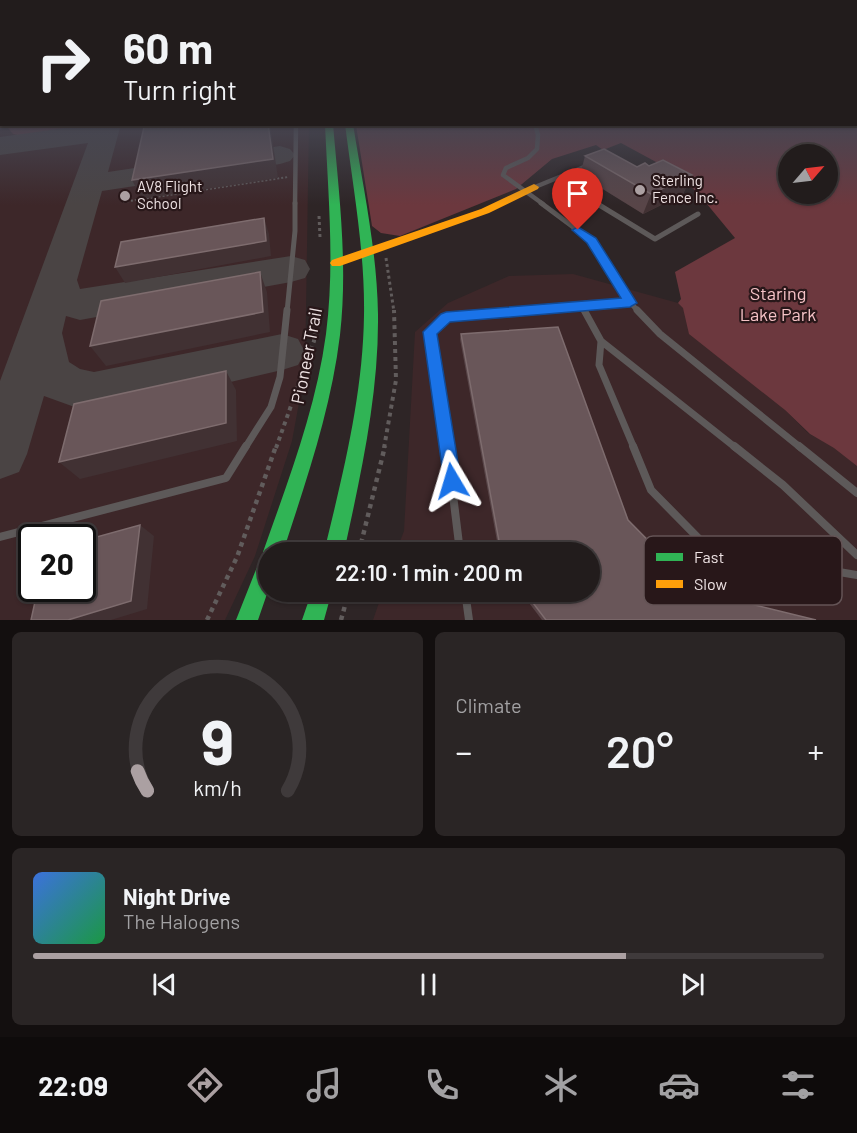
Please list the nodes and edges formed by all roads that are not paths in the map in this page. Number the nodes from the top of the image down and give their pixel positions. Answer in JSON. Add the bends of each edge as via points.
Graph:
{"nodes":[{"id":1,"x":296,"y":147,"type":"edge"},
{"id":2,"x":330,"y":147,"type":"edge"},
{"id":3,"x":352,"y":147,"type":"edge"},
{"id":4,"x":539,"y":147,"type":"edge"},
{"id":5,"x":599,"y":161,"type":"edge"},
{"id":6,"x":557,"y":178,"type":"junction"},
{"id":7,"x":529,"y":190,"type":"junction"},
{"id":8,"x":698,"y":214,"type":"dead end"},
{"id":9,"x":366,"y":253,"type":"junction"},
{"id":10,"x":336,"y":263,"type":"junction"},
{"id":11,"x":630,"y":303,"type":"junction"},
{"id":12,"x":582,"y":307,"type":"junction"},
{"id":13,"x":600,"y":341,"type":"junction"},
{"id":14,"x":857,"y":493,"type":"edge"},
{"id":15,"x":696,"y":536,"type":"edge"},
{"id":16,"x":837,"y":536,"type":"edge"},
{"id":17,"x":0,"y":537,"type":"edge"},
{"id":18,"x":842,"y":541,"type":"edge"},
{"id":19,"x":276,"y":542,"type":"edge"},
{"id":20,"x":336,"y":542,"type":"edge"},
{"id":21,"x":459,"y":542,"type":"edge"},
{"id":22,"x":857,"y":555,"type":"edge"},
{"id":23,"x":842,"y":572,"type":"edge"},
{"id":24,"x":857,"y":575,"type":"edge"},
{"id":25,"x":258,"y":589,"type":"edge"},
{"id":26,"x":319,"y":602,"type":"edge"},
{"id":27,"x":467,"y":602,"type":"edge"},
{"id":28,"x":246,"y":620,"type":"edge"},
{"id":29,"x":314,"y":620,"type":"edge"},
{"id":30,"x":469,"y":620,"type":"edge"}],
"edges":[{"from":1,"to":17,"type":"lane","via":[[295,231],[280,377],[271,407],[226,478]]},
{"from":2,"to":10,"type":"main road","name":"Pioneer Trail"},
{"from":3,"to":9,"type":"main road"},
{"from":4,"to":7,"type":"lane","via":[[537,152],[503,175]]},
{"from":5,"to":6,"type":"lane"},
{"from":6,"to":7,"type":"lane"},
{"from":6,"to":8,"type":"lane","via":[[655,239]]},
{"from":7,"to":9,"type":"main road","via":[[485,211]]},
{"from":7,"to":11,"type":"lane","via":[[592,241]]},
{"from":9,"to":10,"type":"main road"},
{"from":9,"to":20,"type":"main road","via":[[371,336],[367,384],[362,427]]},
{"from":10,"to":19,"type":"main road","name":"Pioneer Trail","via":[[333,336],[322,389]]},
{"from":11,"to":12,"type":"lane"},
{"from":11,"to":14,"type":"lane","via":[[660,334]]},
{"from":12,"to":13,"type":"lane"},
{"from":12,"to":21,"type":"lane","via":[[446,318],[430,332]]},
{"from":13,"to":15,"type":"lane","via":[[599,365],[651,490]]},
{"from":13,"to":16,"type":"lane","via":[[783,486]]},
{"from":18,"to":22,"type":"lane"},
{"from":23,"to":24,"type":"lane"},
{"from":25,"to":28,"type":"main road"},
{"from":26,"to":29,"type":"main road"},
{"from":27,"to":30,"type":"lane"}]}
